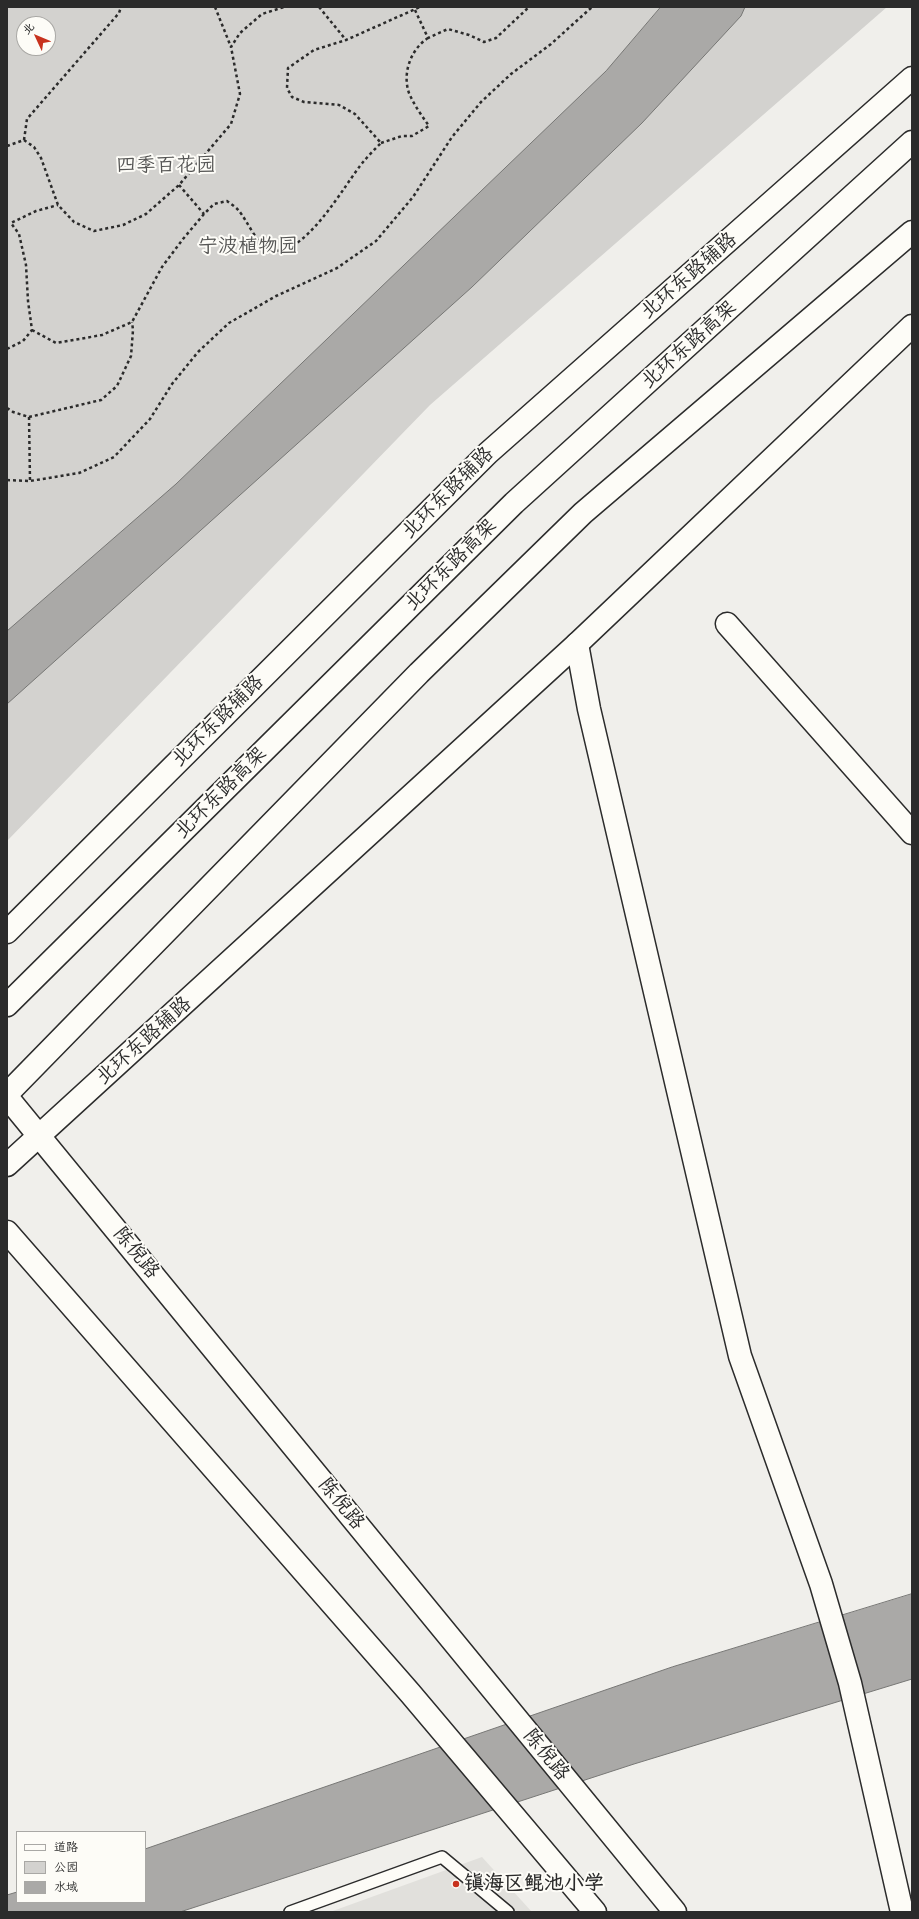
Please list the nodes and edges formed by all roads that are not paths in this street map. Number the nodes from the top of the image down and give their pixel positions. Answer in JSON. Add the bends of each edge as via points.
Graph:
{"nodes":[{"id":1,"x":912,"y":78,"type":"edge"},
{"id":2,"x":912,"y":142,"type":"edge"},
{"id":3,"x":912,"y":232,"type":"edge"},
{"id":4,"x":912,"y":326,"type":"edge"},
{"id":5,"x":727,"y":624,"type":"dead end"},
{"id":6,"x":578,"y":644,"type":"junction"},
{"id":7,"x":912,"y":833,"type":"edge"},
{"id":8,"x":7,"y":932,"type":"edge"},
{"id":9,"x":7,"y":1006,"type":"edge"},
{"id":10,"x":7,"y":1094,"type":"edge"},
{"id":11,"x":7,"y":1097,"type":"edge"},
{"id":12,"x":40,"y":1136,"type":"junction"},
{"id":13,"x":7,"y":1165,"type":"edge"},
{"id":14,"x":7,"y":1232,"type":"edge"},
{"id":15,"x":290,"y":1912,"type":"edge"},
{"id":16,"x":508,"y":1912,"type":"edge"},
{"id":17,"x":595,"y":1912,"type":"edge"},
{"id":18,"x":675,"y":1912,"type":"edge"},
{"id":19,"x":902,"y":1912,"type":"edge"}],
"edges":[{"from":1,"to":8,"type":"main road","name":"北环东路辅路","via":[[488,453]]},
{"from":2,"to":9,"type":"main road","name":"北环东路高架","via":[[514,503]]},
{"from":3,"to":10,"type":"main road","via":[[583,513],[419,673]]},
{"from":4,"to":6,"type":"main road","name":"北环东路辅路"},
{"from":5,"to":7,"type":"main road"},
{"from":6,"to":12,"type":"main road","name":"北环东路辅路"},
{"from":6,"to":19,"type":"main road","via":[[589,709],[740,1356],[821,1584],[850,1684]]},
{"from":11,"to":12,"type":"main road","name":"陈倪路"},
{"from":12,"to":13,"type":"main road","name":"北环东路辅路"},
{"from":12,"to":18,"type":"main road","name":"陈倪路"},
{"from":14,"to":17,"type":"main road","via":[[410,1693]]},
{"from":15,"to":16,"type":"lane","via":[[442,1858]]}]}
